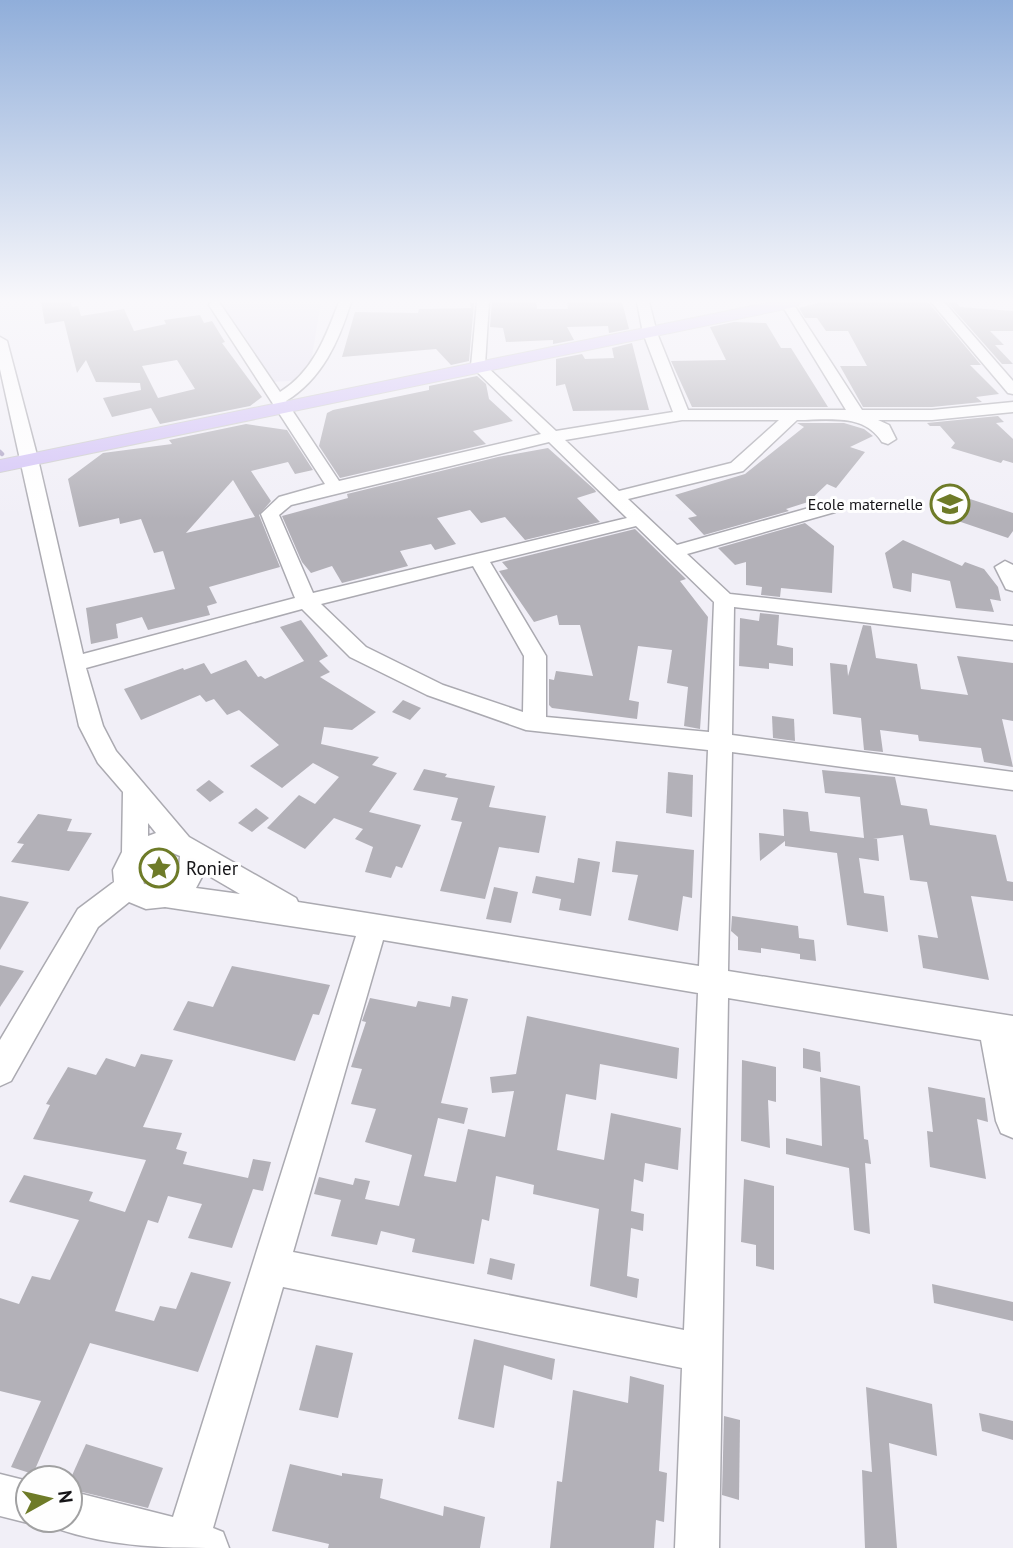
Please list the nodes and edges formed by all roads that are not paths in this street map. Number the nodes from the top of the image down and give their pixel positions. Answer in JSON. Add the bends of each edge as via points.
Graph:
{"nodes":[{"id":1,"x":8,"y":374,"type":"edge"},
{"id":2,"x":260,"y":374,"type":"edge"},
{"id":3,"x":310,"y":374,"type":"edge"},
{"id":4,"x":434,"y":374,"type":"edge"},
{"id":5,"x":487,"y":374,"type":"edge"},
{"id":6,"x":666,"y":374,"type":"edge"},
{"id":7,"x":832,"y":374,"type":"edge"},
{"id":8,"x":999,"y":374,"type":"edge"},
{"id":9,"x":1013,"y":390,"type":"edge"},
{"id":10,"x":279,"y":403,"type":"junction"},
{"id":11,"x":1013,"y":407,"type":"edge"},
{"id":12,"x":682,"y":415,"type":"junction"},
{"id":13,"x":857,"y":415,"type":"junction"},
{"id":14,"x":792,"y":416,"type":"junction"},
{"id":15,"x":554,"y":436,"type":"junction"},
{"id":16,"x":888,"y":439,"type":"dead end"},
{"id":17,"x":30,"y":459,"type":"junction"},
{"id":18,"x":0,"y":466,"type":"edge"},
{"id":19,"x":335,"y":487,"type":"junction"},
{"id":20,"x":615,"y":497,"type":"junction"},
{"id":21,"x":829,"y":508,"type":"dead end"},
{"id":22,"x":640,"y":520,"type":"junction"},
{"id":23,"x":674,"y":552,"type":"junction"},
{"id":24,"x":478,"y":559,"type":"junction"},
{"id":25,"x":724,"y":600,"type":"junction"},
{"id":26,"x":306,"y":601,"type":"junction"},
{"id":27,"x":1013,"y":633,"type":"edge"},
{"id":28,"x":74,"y":664,"type":"junction"},
{"id":29,"x":534,"y":724,"type":"junction"},
{"id":30,"x":719,"y":743,"type":"junction"},
{"id":31,"x":1013,"y":781,"type":"edge"},
{"id":32,"x":135,"y":792,"type":"junction"},
{"id":33,"x":186,"y":848,"type":"junction"},
{"id":34,"x":135,"y":854,"type":"junction"},
{"id":35,"x":128,"y":887,"type":"junction"},
{"id":36,"x":163,"y":895,"type":"junction"},
{"id":37,"x":299,"y":914,"type":"junction"},
{"id":38,"x":373,"y":926,"type":"junction"},
{"id":39,"x":714,"y":982,"type":"junction"},
{"id":40,"x":1004,"y":1029,"type":"edge"},
{"id":41,"x":0,"y":1070,"type":"edge"},
{"id":42,"x":1013,"y":1121,"type":"edge"},
{"id":43,"x":271,"y":1266,"type":"junction"},
{"id":44,"x":703,"y":1353,"type":"junction"},
{"id":45,"x":84,"y":1517,"type":"edge"},
{"id":46,"x":194,"y":1546,"type":"edge"},
{"id":47,"x":698,"y":1548,"type":"edge"}],
"edges":[{"from":1,"to":17,"type":"street"},
{"from":2,"to":10,"type":"street"},
{"from":3,"to":10,"type":"street"},
{"from":4,"to":10,"type":"main road"},
{"from":5,"to":15,"type":"street"},
{"from":6,"to":12,"type":"street"},
{"from":7,"to":13,"type":"street"},
{"from":8,"to":9,"type":"street"},
{"from":10,"to":17,"type":"main road"},
{"from":10,"to":19,"type":"street"},
{"from":11,"to":13,"type":"street","via":[[932,415]]},
{"from":12,"to":14,"type":"street"},
{"from":12,"to":15,"type":"street"},
{"from":13,"to":14,"type":"street"},
{"from":13,"to":16,"type":"street","via":[[883,428]]},
{"from":14,"to":20,"type":"street","via":[[737,467]]},
{"from":15,"to":19,"type":"street"},
{"from":15,"to":20,"type":"street"},
{"from":17,"to":18,"type":"main road"},
{"from":17,"to":28,"type":"street"},
{"from":19,"to":26,"type":"street","via":[[285,501],[270,514]]},
{"from":20,"to":22,"type":"street"},
{"from":21,"to":23,"type":"street"},
{"from":22,"to":23,"type":"street"},
{"from":22,"to":24,"type":"street"},
{"from":23,"to":25,"type":"street"},
{"from":24,"to":26,"type":"street"},
{"from":24,"to":29,"type":"street","via":[[535,656]]},
{"from":25,"to":27,"type":"street"},
{"from":25,"to":30,"type":"street"},
{"from":26,"to":28,"type":"street"},
{"from":26,"to":29,"type":"street","via":[[358,652],[435,690]]},
{"from":28,"to":32,"type":"street","via":[[91,726],[107,757]]},
{"from":29,"to":30,"type":"street"},
{"from":30,"to":31,"type":"street"},
{"from":30,"to":39,"type":"street"},
{"from":32,"to":33,"type":"street"},
{"from":32,"to":34,"type":"street"},
{"from":33,"to":34,"type":"street","via":[[157,842]]},
{"from":33,"to":36,"type":"street","via":[[195,863],[185,882]]},
{"from":33,"to":37,"type":"street"},
{"from":34,"to":35,"type":"street","via":[[126,865]]},
{"from":35,"to":36,"type":"street","via":[[137,894]]},
{"from":35,"to":41,"type":"street","via":[[88,918]]},
{"from":36,"to":37,"type":"street"},
{"from":37,"to":38,"type":"street"},
{"from":38,"to":39,"type":"street"},
{"from":38,"to":43,"type":"street"},
{"from":39,"to":40,"type":"street"},
{"from":39,"to":44,"type":"street"},
{"from":40,"to":42,"type":"street","via":[[1007,1102]]},
{"from":43,"to":44,"type":"street"},
{"from":43,"to":46,"type":"street"},
{"from":44,"to":47,"type":"street"},
{"from":45,"to":46,"type":"street"}]}
